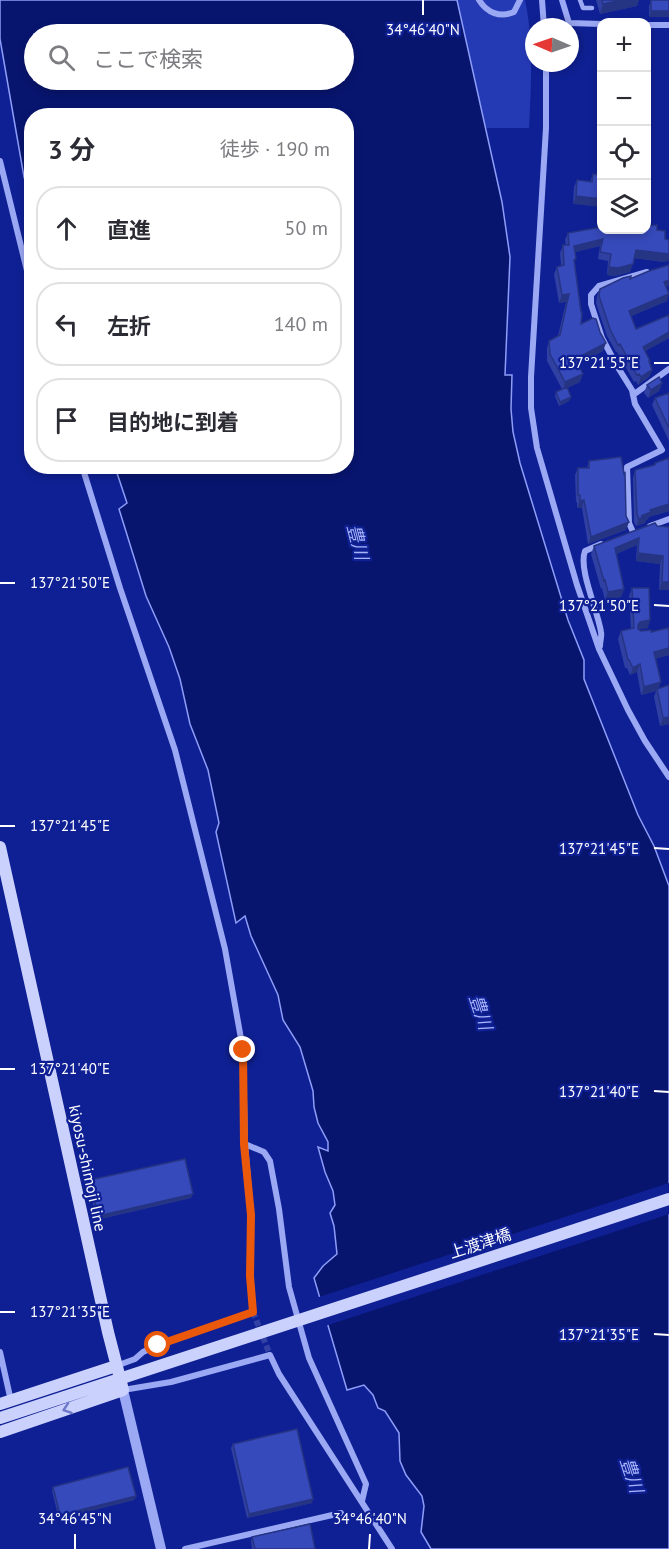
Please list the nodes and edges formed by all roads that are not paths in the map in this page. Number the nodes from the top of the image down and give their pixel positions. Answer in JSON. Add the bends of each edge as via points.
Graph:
{"nodes":[{"id":1,"x":479,"y":0,"type":"edge"},
{"id":2,"x":520,"y":0,"type":"edge"},
{"id":3,"x":542,"y":0,"type":"edge"},
{"id":4,"x":562,"y":0,"type":"edge"},
{"id":5,"x":580,"y":0,"type":"edge"},
{"id":6,"x":592,"y":8,"type":"dead end"},
{"id":7,"x":543,"y":18,"type":"edge"},
{"id":8,"x":597,"y":24,"type":"edge"},
{"id":9,"x":651,"y":25,"type":"edge"},
{"id":10,"x":669,"y":25,"type":"edge"},
{"id":11,"x":546,"y":72,"type":"edge"},
{"id":12,"x":0,"y":161,"type":"edge"},
{"id":13,"x":24,"y":258,"type":"edge"},
{"id":14,"x":659,"y":269,"type":"edge"},
{"id":15,"x":669,"y":369,"type":"edge"},
{"id":16,"x":633,"y":395,"type":"junction"},
{"id":17,"x":84,"y":474,"type":"edge"},
{"id":18,"x":669,"y":519,"type":"edge"},
{"id":19,"x":633,"y":532,"type":"junction"},
{"id":20,"x":622,"y":536,"type":"edge"},
{"id":21,"x":611,"y":540,"type":"edge"},
{"id":22,"x":599,"y":649,"type":"junction"},
{"id":23,"x":669,"y":777,"type":"edge"},
{"id":24,"x":0,"y":847,"type":"edge"},
{"id":25,"x":244,"y":1144,"type":"junction"},
{"id":26,"x":669,"y":1199,"type":"edge"},
{"id":27,"x":300,"y":1320,"type":"junction"},
{"id":28,"x":0,"y":1352,"type":"edge"},
{"id":29,"x":116,"y":1366,"type":"junction"},
{"id":30,"x":123,"y":1390,"type":"junction"},
{"id":31,"x":6,"y":1402,"type":"edge"},
{"id":32,"x":0,"y":1418,"type":"edge"},
{"id":33,"x":0,"y":1432,"type":"edge"},
{"id":34,"x":362,"y":1501,"type":"junction"},
{"id":35,"x":342,"y":1514,"type":"dead end"},
{"id":36,"x":161,"y":1549,"type":"edge"},
{"id":37,"x":185,"y":1549,"type":"edge"},
{"id":38,"x":392,"y":1549,"type":"edge"}],
"edges":[{"from":1,"to":2,"type":"street","via":[[493,13],[506,16],[514,12]]},
{"from":3,"to":7,"type":"street"},
{"from":4,"to":8,"type":"street","via":[[569,23]]},
{"from":5,"to":6,"type":"lane","via":[[583,8]]},
{"from":9,"to":10,"type":"street"},
{"from":11,"to":22,"type":"street","via":[[531,408],[537,448]]},
{"from":12,"to":13,"type":"street"},
{"from":14,"to":16,"type":"street","via":[[599,286],[591,295],[602,338]]},
{"from":15,"to":16,"type":"street"},
{"from":16,"to":19,"type":"street","via":[[662,450],[627,467],[629,523]]},
{"from":17,"to":25,"type":"street","via":[[175,750],[225,949],[243,1050]]},
{"from":18,"to":19,"type":"street"},
{"from":19,"to":20,"type":"street"},
{"from":21,"to":22,"type":"street","via":[[582,556],[602,633]]},
{"from":22,"to":23,"type":"street","via":[[628,710]]},
{"from":24,"to":29,"type":"main road","name":"kiyosu-shimoji line"},
{"from":25,"to":27,"type":"street","via":[[264,1152],[270,1161],[289,1287]]},
{"from":25,"to":29,"type":"street","via":[[251,1215],[253,1312],[158,1345]]},
{"from":26,"to":27,"type":"main road","name":"上渡津橋"},
{"from":27,"to":32,"type":"main road","name":"上渡津橋"},
{"from":27,"to":34,"type":"street","via":[[309,1358],[366,1484]]},
{"from":28,"to":31,"type":"street"},
{"from":29,"to":30,"type":"main road","name":"kiyosu-shimoji line"},
{"from":29,"to":31,"type":"main road"},
{"from":30,"to":33,"type":"main road","one_way":true},
{"from":30,"to":34,"type":"street","via":[[171,1382],[270,1355]]},
{"from":30,"to":36,"type":"street"},
{"from":34,"to":38,"type":"street"},
{"from":35,"to":37,"type":"street"}]}
